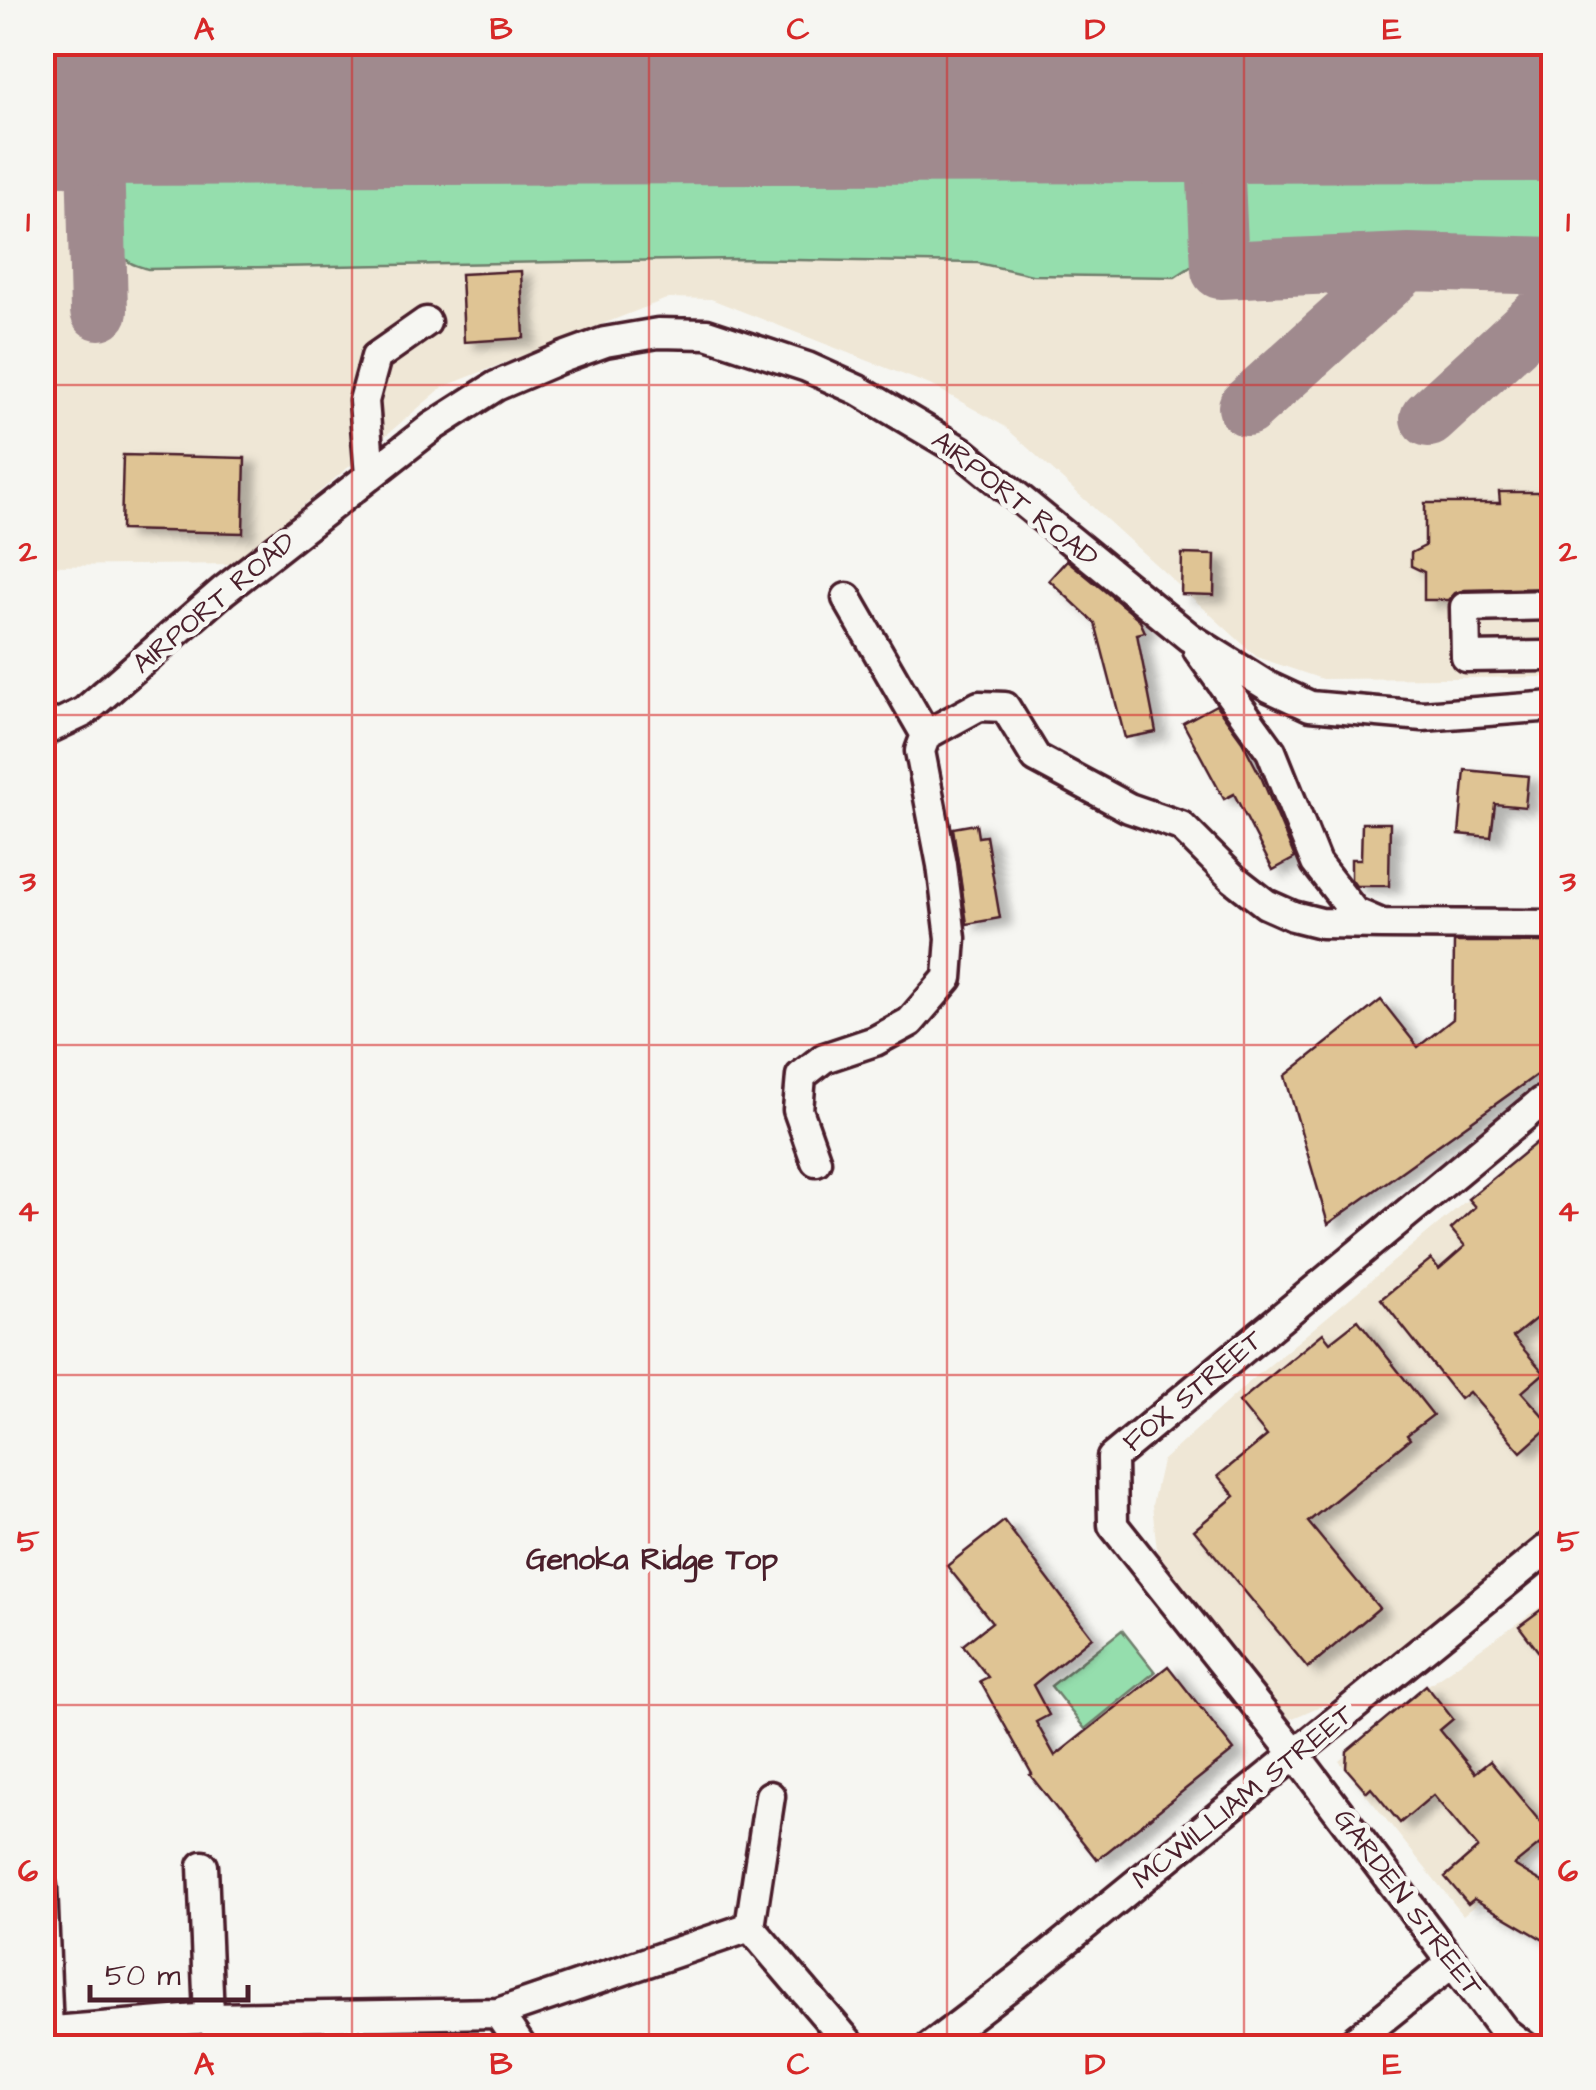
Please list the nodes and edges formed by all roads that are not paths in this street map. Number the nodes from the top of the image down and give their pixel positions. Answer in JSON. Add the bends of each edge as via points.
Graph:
{"nodes":[{"id":1,"x":426,"y":322,"type":"dead end"},
{"id":2,"x":370,"y":475,"type":"junction"},
{"id":3,"x":847,"y":598,"type":"dead end"},
{"id":4,"x":1554,"y":606,"type":"edge"},
{"id":5,"x":1189,"y":637,"type":"junction"},
{"id":6,"x":1544,"y":656,"type":"dead end"},
{"id":7,"x":1554,"y":706,"type":"edge"},
{"id":8,"x":42,"y":732,"type":"edge"},
{"id":9,"x":926,"y":734,"type":"junction"},
{"id":10,"x":1382,"y":924,"type":"junction"},
{"id":11,"x":1554,"y":925,"type":"edge"},
{"id":12,"x":1554,"y":1101,"type":"edge"},
{"id":13,"x":816,"y":1160,"type":"dead end"},
{"id":14,"x":1554,"y":1543,"type":"edge"},
{"id":15,"x":1295,"y":1754,"type":"junction"},
{"id":16,"x":770,"y":1796,"type":"dead end"},
{"id":17,"x":203,"y":1866,"type":"dead end"},
{"id":18,"x":42,"y":1886,"type":"edge"},
{"id":19,"x":750,"y":1926,"type":"junction"},
{"id":20,"x":1453,"y":1962,"type":"junction"},
{"id":21,"x":498,"y":2012,"type":"junction"},
{"id":22,"x":209,"y":2018,"type":"junction"},
{"id":23,"x":45,"y":2032,"type":"edge"},
{"id":24,"x":940,"y":2044,"type":"edge"},
{"id":25,"x":229,"y":2048,"type":"edge"},
{"id":26,"x":522,"y":2048,"type":"edge"},
{"id":27,"x":853,"y":2048,"type":"edge"},
{"id":28,"x":1346,"y":2048,"type":"edge"},
{"id":29,"x":1526,"y":2048,"type":"edge"}],
"edges":[{"from":1,"to":2,"type":"street","via":[[376,356],[364,401]]},
{"from":2,"to":5,"type":"street","name":"AIRPORT ROAD","via":[[496,386],[564,357],[658,333],[707,334],[858,390],[960,451]]},
{"from":2,"to":8,"type":"street","name":"AIRPORT ROAD","via":[[222,591],[84,712]]},
{"from":3,"to":9,"type":"street"},
{"from":4,"to":6,"type":"street","via":[[1465,606],[1466,657]]},
{"from":5,"to":7,"type":"street","name":"AIRPORT ROAD","via":[[1310,706],[1424,716]]},
{"from":5,"to":10,"type":"street","via":[[1271,751],[1324,876],[1354,912]]},
{"from":9,"to":10,"type":"street","via":[[979,706],[1005,707],[1036,758],[1129,808],[1181,826],[1266,904],[1321,924]]},
{"from":9,"to":13,"type":"street","via":[[920,751],[942,865],[951,938],[948,978],[910,1022],[824,1058],[801,1076],[798,1110]]},
{"from":10,"to":11,"type":"street"},
{"from":12,"to":15,"type":"street","name":"FOX STREET","via":[[1541,1102],[1112,1458],[1112,1525]]},
{"from":14,"to":15,"type":"street","name":"MCWILLIAM STREET"},
{"from":15,"to":20,"type":"street","name":"GARDEN STREET"},
{"from":15,"to":24,"type":"street","name":"MCWILLIAM STREET"},
{"from":16,"to":19,"type":"street"},
{"from":17,"to":22,"type":"street"},
{"from":18,"to":23,"type":"street"},
{"from":19,"to":21,"type":"street"},
{"from":19,"to":27,"type":"street"},
{"from":20,"to":28,"type":"street"},
{"from":20,"to":29,"type":"street","name":"GARDEN STREET","via":[[1505,2032]]},
{"from":21,"to":22,"type":"street"},
{"from":21,"to":26,"type":"street"},
{"from":22,"to":23,"type":"street"},
{"from":22,"to":25,"type":"street"}]}
